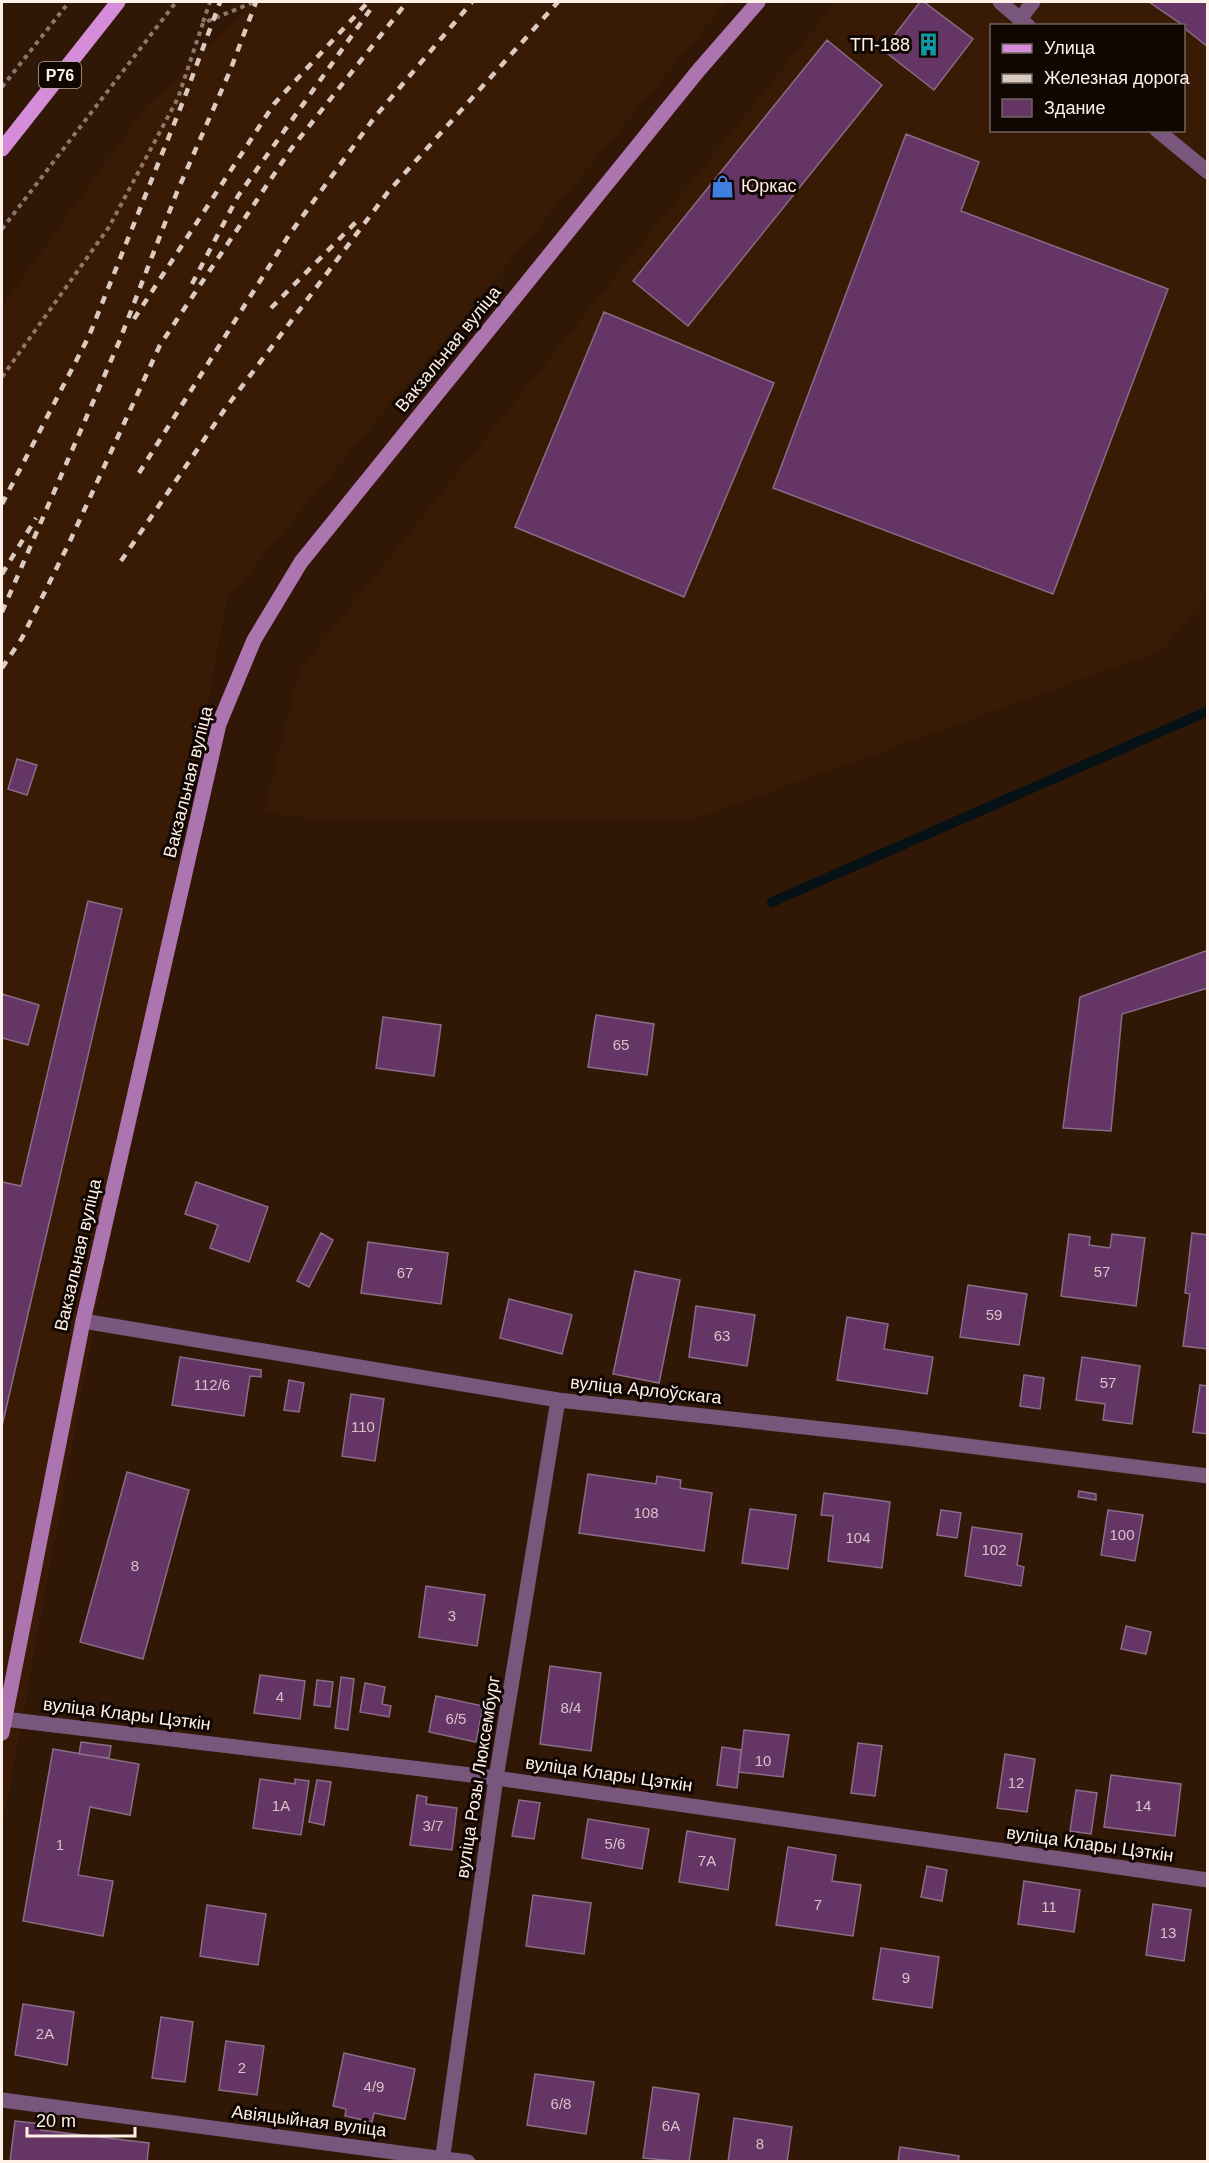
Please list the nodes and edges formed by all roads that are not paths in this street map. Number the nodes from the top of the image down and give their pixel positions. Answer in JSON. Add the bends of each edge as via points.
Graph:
{"nodes":[{"id":1,"x":118,"y":2,"type":"edge"},
{"id":2,"x":758,"y":2,"type":"edge"},
{"id":3,"x":1000,"y":2,"type":"edge"},
{"id":4,"x":1033,"y":2,"type":"edge"},
{"id":5,"x":1024,"y":22,"type":"edge"},
{"id":6,"x":1159,"y":132,"type":"edge"},
{"id":7,"x":2,"y":149,"type":"edge"},
{"id":8,"x":1208,"y":172,"type":"edge"},
{"id":9,"x":83,"y":1321,"type":"junction"},
{"id":10,"x":558,"y":1400,"type":"junction"},
{"id":11,"x":1208,"y":1476,"type":"edge"},
{"id":12,"x":3,"y":1726,"type":"edge"},
{"id":13,"x":496,"y":1778,"type":"junction"},
{"id":14,"x":1208,"y":1880,"type":"edge"},
{"id":15,"x":2,"y":2100,"type":"edge"},
{"id":16,"x":442,"y":2160,"type":"edge"},
{"id":17,"x":468,"y":2162,"type":"edge"}],
"edges":[{"from":1,"to":7,"type":"main road","number":"Р76"},
{"from":2,"to":9,"type":"main road","name":"Вакзальная вуліца","via":[[301,562],[254,640],[219,724]]},
{"from":3,"to":5,"type":"street"},
{"from":4,"to":5,"type":"street"},
{"from":6,"to":8,"type":"street"},
{"from":9,"to":10,"type":"street","name":"вуліца Арлоўскага"},
{"from":9,"to":12,"type":"main road","name":"Вакзальная вуліца"},
{"from":10,"to":11,"type":"street","name":"вуліца Арлоўскага"},
{"from":10,"to":13,"type":"street","name":"вуліца Розы Люксембург"},
{"from":12,"to":13,"type":"street","name":"вуліца Клары Цэткін"},
{"from":13,"to":14,"type":"street","name":"вуліца Клары Цэткін"},
{"from":13,"to":16,"type":"street","name":"вуліца Розы Люксембург"},
{"from":15,"to":16,"type":"street","name":"Авіяцыйная вуліца"},
{"from":16,"to":17,"type":"street","name":"Авіяцыйная вуліца"}]}
